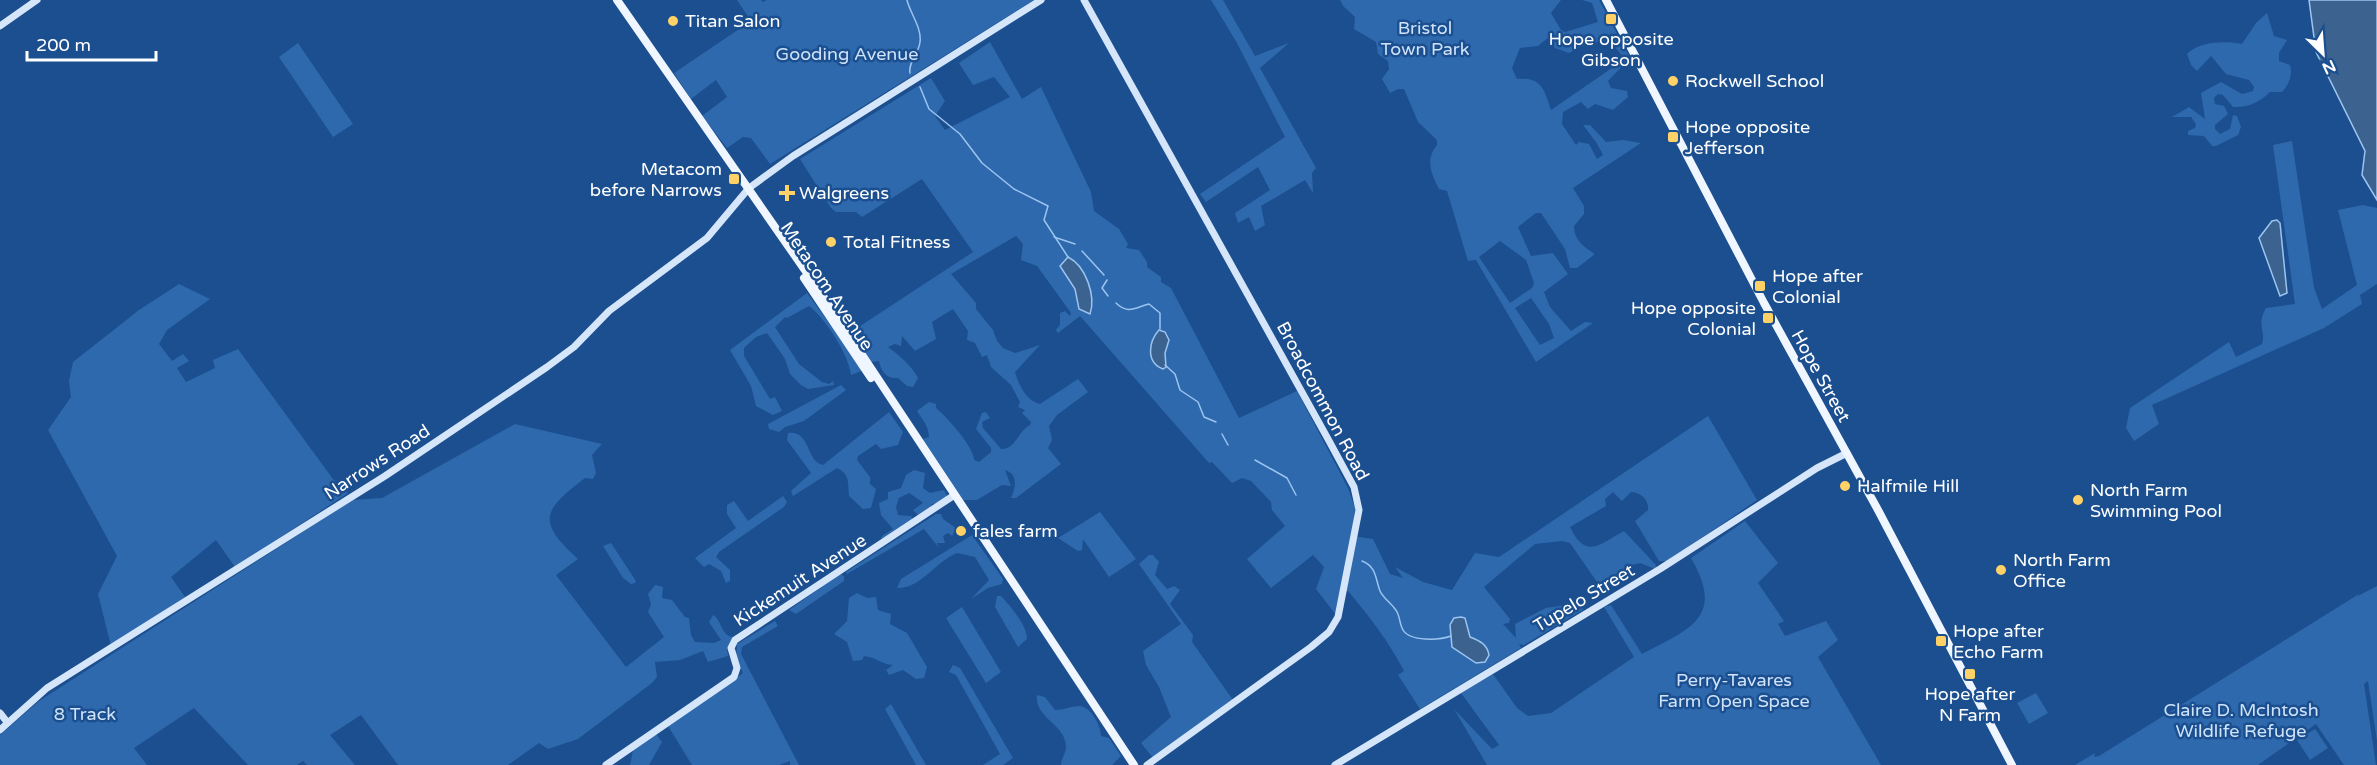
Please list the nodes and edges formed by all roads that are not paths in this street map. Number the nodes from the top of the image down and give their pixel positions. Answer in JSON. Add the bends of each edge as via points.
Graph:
{"nodes":[{"id":1,"x":37,"y":0,"type":"edge"},
{"id":2,"x":617,"y":0,"type":"edge"},
{"id":3,"x":1041,"y":0,"type":"edge"},
{"id":4,"x":1084,"y":0,"type":"edge"},
{"id":5,"x":1606,"y":0,"type":"edge"},
{"id":6,"x":0,"y":26,"type":"edge"},
{"id":7,"x":748,"y":190,"type":"junction"},
{"id":8,"x":1847,"y":453,"type":"junction"},
{"id":9,"x":953,"y":496,"type":"junction"},
{"id":10,"x":0,"y":713,"type":"edge"},
{"id":11,"x":7,"y":722,"type":"junction"},
{"id":12,"x":0,"y":730,"type":"edge"},
{"id":13,"x":606,"y":765,"type":"edge"},
{"id":14,"x":1134,"y":765,"type":"edge"},
{"id":15,"x":1147,"y":765,"type":"edge"},
{"id":16,"x":1335,"y":765,"type":"edge"},
{"id":17,"x":2012,"y":765,"type":"edge"}],
"edges":[{"from":1,"to":6,"type":"street"},
{"from":2,"to":7,"type":"main road","name":"Metacom Avenue"},
{"from":3,"to":7,"type":"street","via":[[811,144]]},
{"from":4,"to":15,"type":"street","name":"Broadcommon Road","via":[[1350,479],[1358,503],[1344,594],[1333,627]]},
{"from":5,"to":8,"type":"main road","name":"Hope Street","via":[[1804,379]]},
{"from":7,"to":9,"type":"main road","name":"Metacom Avenue"},
{"from":7,"to":11,"type":"street","name":"Narrows Road","via":[[707,238],[609,311],[561,357],[385,476],[46,688]]},
{"from":8,"to":16,"type":"street","name":"Tupelo Street"},
{"from":8,"to":17,"type":"main road","name":"Hope Street"},
{"from":9,"to":13,"type":"street","name":"Kickemuit Avenue","via":[[735,640],[731,648],[737,670],[734,677]]},
{"from":9,"to":14,"type":"main road","name":"Metacom Avenue"},
{"from":10,"to":11,"type":"street"},
{"from":11,"to":12,"type":"street","name":"Narrows Road"}]}
